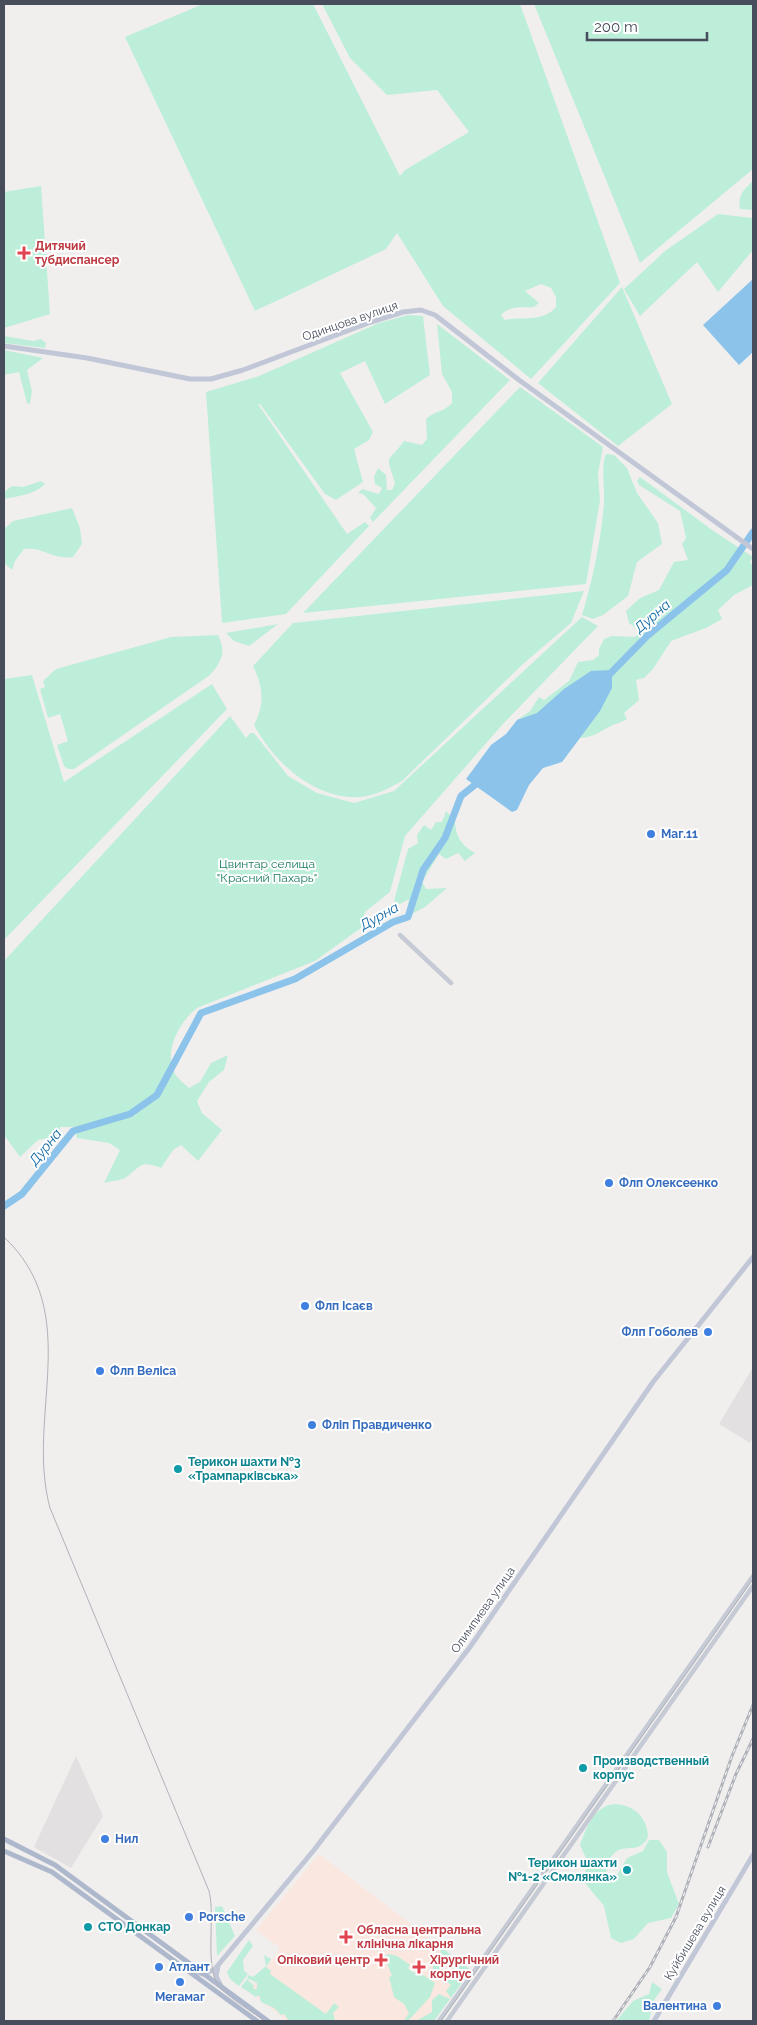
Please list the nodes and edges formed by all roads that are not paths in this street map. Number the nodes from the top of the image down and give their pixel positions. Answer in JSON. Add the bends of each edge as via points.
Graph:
{"nodes":[{"id":1,"x":4,"y":346,"type":"edge"},
{"id":2,"x":753,"y":549,"type":"edge"},
{"id":3,"x":400,"y":936,"type":"dead end"},
{"id":4,"x":451,"y":983,"type":"dead end"},
{"id":5,"x":753,"y":1256,"type":"edge"},
{"id":6,"x":753,"y":1576,"type":"edge"},
{"id":7,"x":753,"y":1586,"type":"edge"},
{"id":8,"x":4,"y":1839,"type":"edge"},
{"id":9,"x":4,"y":1851,"type":"edge"},
{"id":10,"x":753,"y":1855,"type":"edge"},
{"id":11,"x":192,"y":1966,"type":"junction"},
{"id":12,"x":218,"y":1966,"type":"junction"},
{"id":13,"x":185,"y":1968,"type":"junction"},
{"id":14,"x":203,"y":1974,"type":"junction"},
{"id":15,"x":222,"y":1987,"type":"junction"},
{"id":16,"x":257,"y":2021,"type":"edge"},
{"id":17,"x":268,"y":2021,"type":"edge"},
{"id":18,"x":439,"y":2021,"type":"edge"},
{"id":19,"x":447,"y":2021,"type":"edge"},
{"id":20,"x":654,"y":2021,"type":"edge"}],
"edges":[{"from":1,"to":2,"type":"main road","name":"Одинцова вулиця","via":[[87,358],[190,379],[212,379],[371,322],[421,310],[435,315],[519,380]]},
{"from":3,"to":4,"type":"street"},
{"from":5,"to":12,"type":"main road","name":"Олимпиева улица","via":[[653,1382],[475,1640],[320,1842]]},
{"from":6,"to":18,"type":"street"},
{"from":7,"to":19,"type":"street"},
{"from":8,"to":11,"type":"main road","via":[[55,1865]]},
{"from":9,"to":13,"type":"main road","via":[[52,1872]]},
{"from":10,"to":20,"type":"main road","name":"Куйбишева вулиця"},
{"from":11,"to":12,"type":"main road","via":[[206,1970]]},
{"from":11,"to":14,"type":"main road"},
{"from":12,"to":14,"type":"main road"},
{"from":12,"to":15,"type":"main road","via":[[216,1976]]},
{"from":13,"to":14,"type":"main road"},
{"from":13,"to":16,"type":"main road"},
{"from":14,"to":15,"type":"main road"},
{"from":15,"to":17,"type":"main road"}]}
